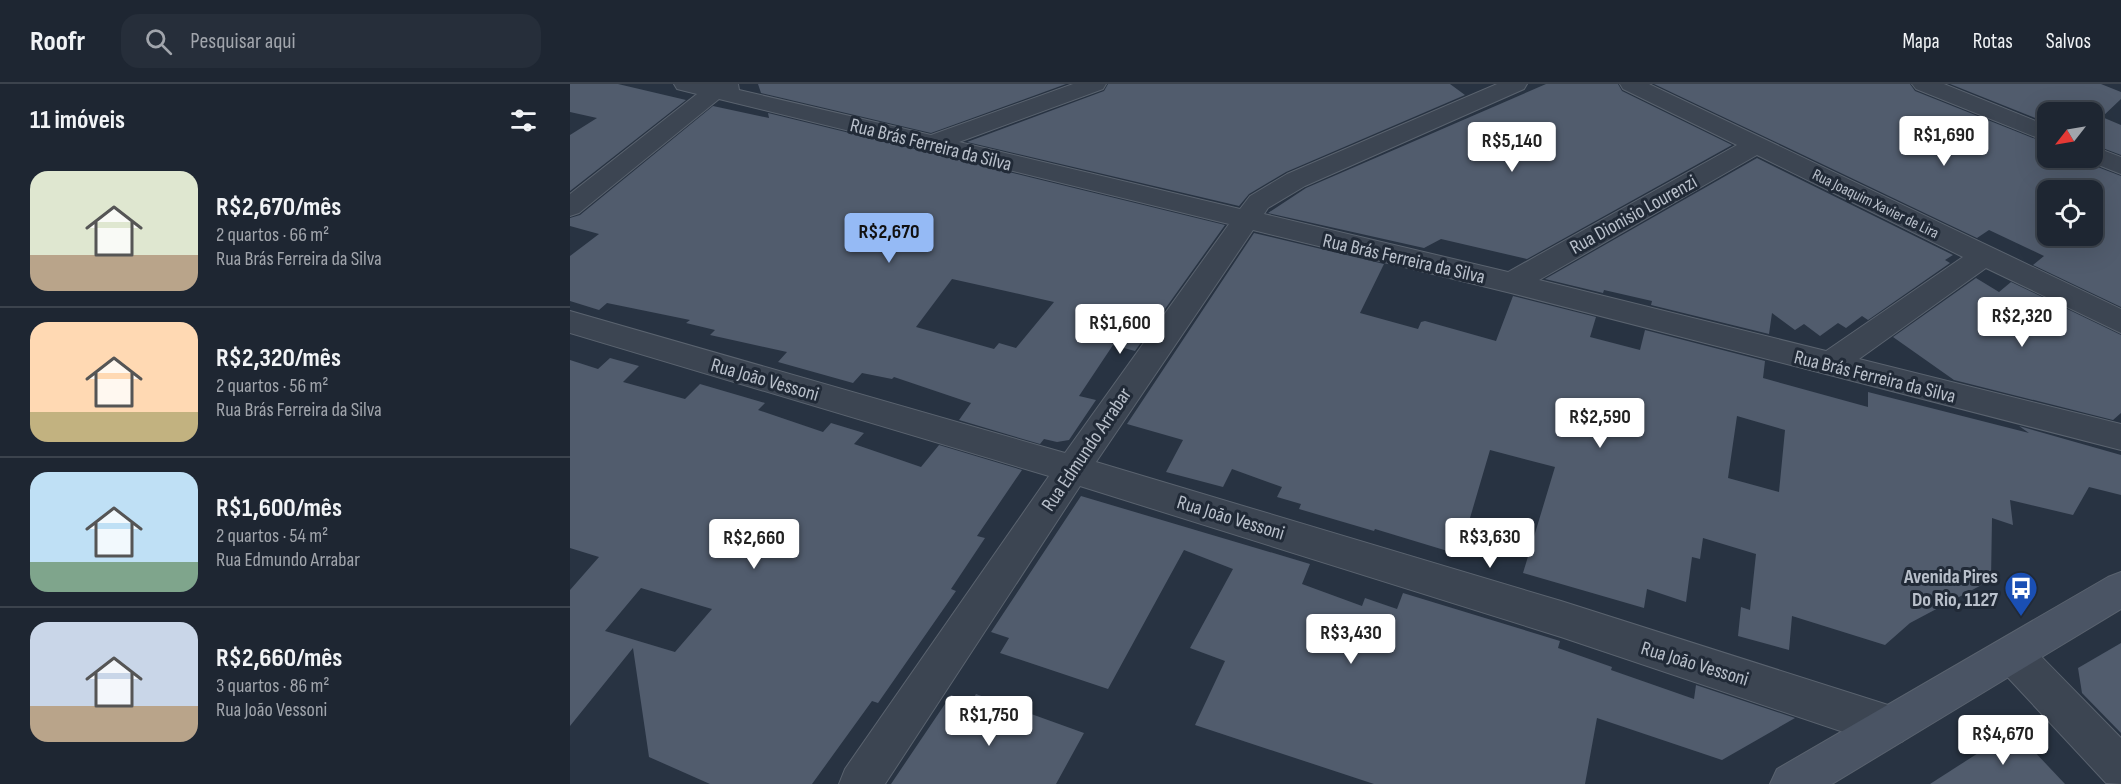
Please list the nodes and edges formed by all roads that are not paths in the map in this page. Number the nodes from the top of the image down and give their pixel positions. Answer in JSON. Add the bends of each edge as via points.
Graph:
{"nodes":[{"id":1,"x":685,"y":84,"type":"edge"},
{"id":2,"x":1095,"y":84,"type":"edge"},
{"id":3,"x":1516,"y":84,"type":"edge"},
{"id":4,"x":1631,"y":84,"type":"edge"},
{"id":5,"x":1924,"y":84,"type":"edge"},
{"id":6,"x":727,"y":88,"type":"edge"},
{"id":7,"x":2037,"y":130,"type":"edge"},
{"id":8,"x":930,"y":144,"type":"junction"},
{"id":9,"x":1756,"y":145,"type":"junction"},
{"id":10,"x":2103,"y":159,"type":"edge"},
{"id":11,"x":2121,"y":166,"type":"edge"},
{"id":12,"x":570,"y":207,"type":"edge"},
{"id":13,"x":1244,"y":220,"type":"junction"},
{"id":14,"x":1985,"y":255,"type":"junction"},
{"id":15,"x":1510,"y":283,"type":"junction"},
{"id":16,"x":570,"y":322,"type":"edge"},
{"id":17,"x":2121,"y":322,"type":"edge"},
{"id":18,"x":1828,"y":365,"type":"junction"},
{"id":19,"x":2121,"y":437,"type":"edge"},
{"id":20,"x":1074,"y":468,"type":"junction"},
{"id":21,"x":2121,"y":589,"type":"edge"},
{"id":22,"x":2013,"y":655,"type":"junction"},
{"id":23,"x":1888,"y":726,"type":"junction"},
{"id":24,"x":2121,"y":768,"type":"edge"},
{"id":25,"x":860,"y":784,"type":"edge"},
{"id":26,"x":1792,"y":784,"type":"edge"}],
"edges":[{"from":1,"to":6,"type":"street","name":"Rua Brás Ferreira da Silva"},
{"from":2,"to":8,"type":"street"},
{"from":3,"to":13,"type":"street","name":"Rua Edmundo Arrabar","via":[[1296,180],[1259,202]]},
{"from":4,"to":9,"type":"street","name":"Rua Joaquim Xavier de Lira"},
{"from":5,"to":7,"type":"street"},
{"from":6,"to":8,"type":"street","name":"Rua Brás Ferreira da Silva"},
{"from":6,"to":12,"type":"street"},
{"from":8,"to":13,"type":"street","name":"Rua Brás Ferreira da Silva"},
{"from":9,"to":14,"type":"street","name":"Rua Joaquim Xavier de Lira"},
{"from":9,"to":15,"type":"street","name":"Rua Dionisio Lourenzi"},
{"from":10,"to":11,"type":"street"},
{"from":13,"to":15,"type":"street","name":"Rua Brás Ferreira da Silva"},
{"from":13,"to":20,"type":"street","name":"Rua Edmundo Arrabar"},
{"from":14,"to":17,"type":"street","name":"Rua Joaquim Xavier de Lira"},
{"from":14,"to":18,"type":"street"},
{"from":15,"to":18,"type":"street","name":"Rua Brás Ferreira da Silva"},
{"from":16,"to":20,"type":"street","name":"Rua João Vessoni"},
{"from":18,"to":19,"type":"street","name":"Rua Brás Ferreira da Silva"},
{"from":20,"to":23,"type":"street","name":"Rua João Vessoni"},
{"from":20,"to":25,"type":"street","name":"Rua Edmundo Arrabar"},
{"from":21,"to":22,"type":"main road"},
{"from":22,"to":23,"type":"main road"},
{"from":22,"to":24,"type":"street"},
{"from":23,"to":26,"type":"main road"}]}
